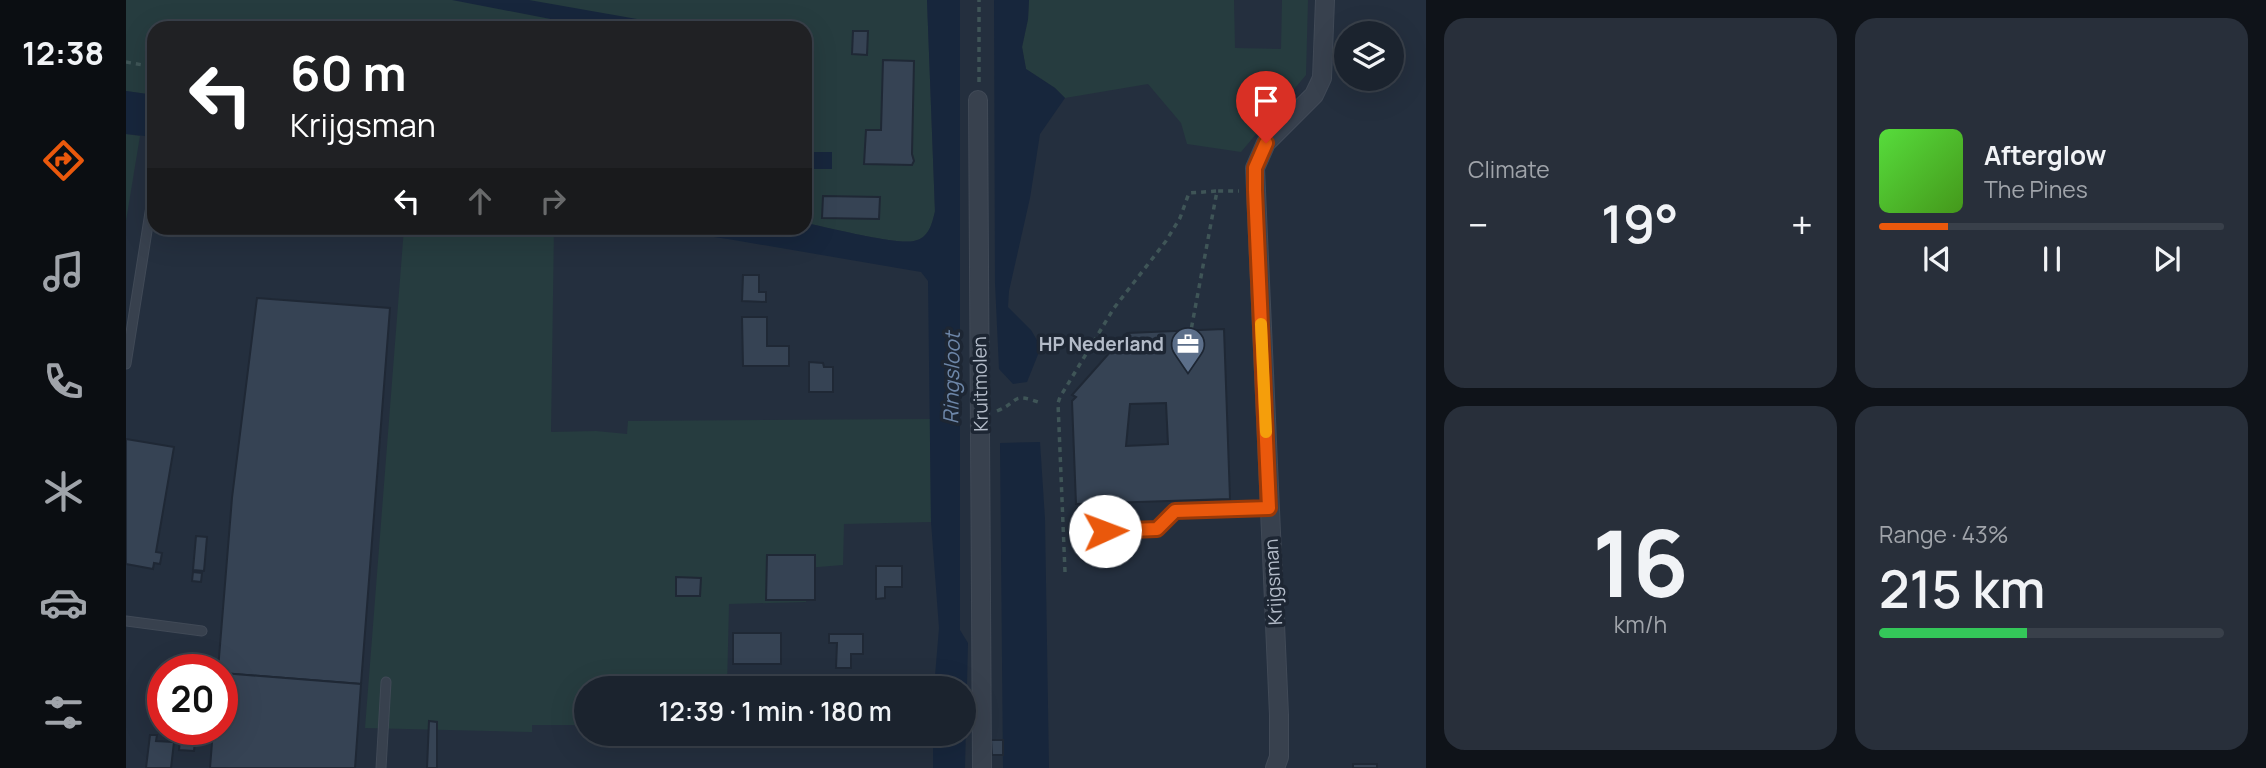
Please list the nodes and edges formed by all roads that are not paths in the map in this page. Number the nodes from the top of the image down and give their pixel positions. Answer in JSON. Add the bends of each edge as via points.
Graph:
{"nodes":[{"id":1,"x":1325,"y":0,"type":"edge"},
{"id":2,"x":978,"y":100,"type":"road end"},
{"id":3,"x":147,"y":231,"type":"edge"},
{"id":4,"x":126,"y":364,"type":"edge"},
{"id":5,"x":1105,"y":503,"type":"dead end"},
{"id":6,"x":1269,"y":508,"type":"junction"},
{"id":7,"x":126,"y":621,"type":"edge"},
{"id":8,"x":202,"y":631,"type":"dead end"},
{"id":9,"x":386,"y":682,"type":"dead end"},
{"id":10,"x":381,"y":768,"type":"edge"},
{"id":11,"x":982,"y":768,"type":"edge"},
{"id":12,"x":1275,"y":768,"type":"edge"}],
"edges":[{"from":1,"to":6,"type":"street","name":"Krijgsman","via":[[1322,78],[1314,96],[1266,143],[1255,168]]},
{"from":2,"to":11,"type":"street","name":"Kruitmolen"},
{"from":3,"to":4,"type":"lane"},
{"from":5,"to":6,"type":"lane","via":[[1105,531],[1157,529],[1175,511]]},
{"from":6,"to":12,"type":"street","name":"Krijgsman","via":[[1279,715]]},
{"from":7,"to":8,"type":"lane"},
{"from":9,"to":10,"type":"lane"}]}
